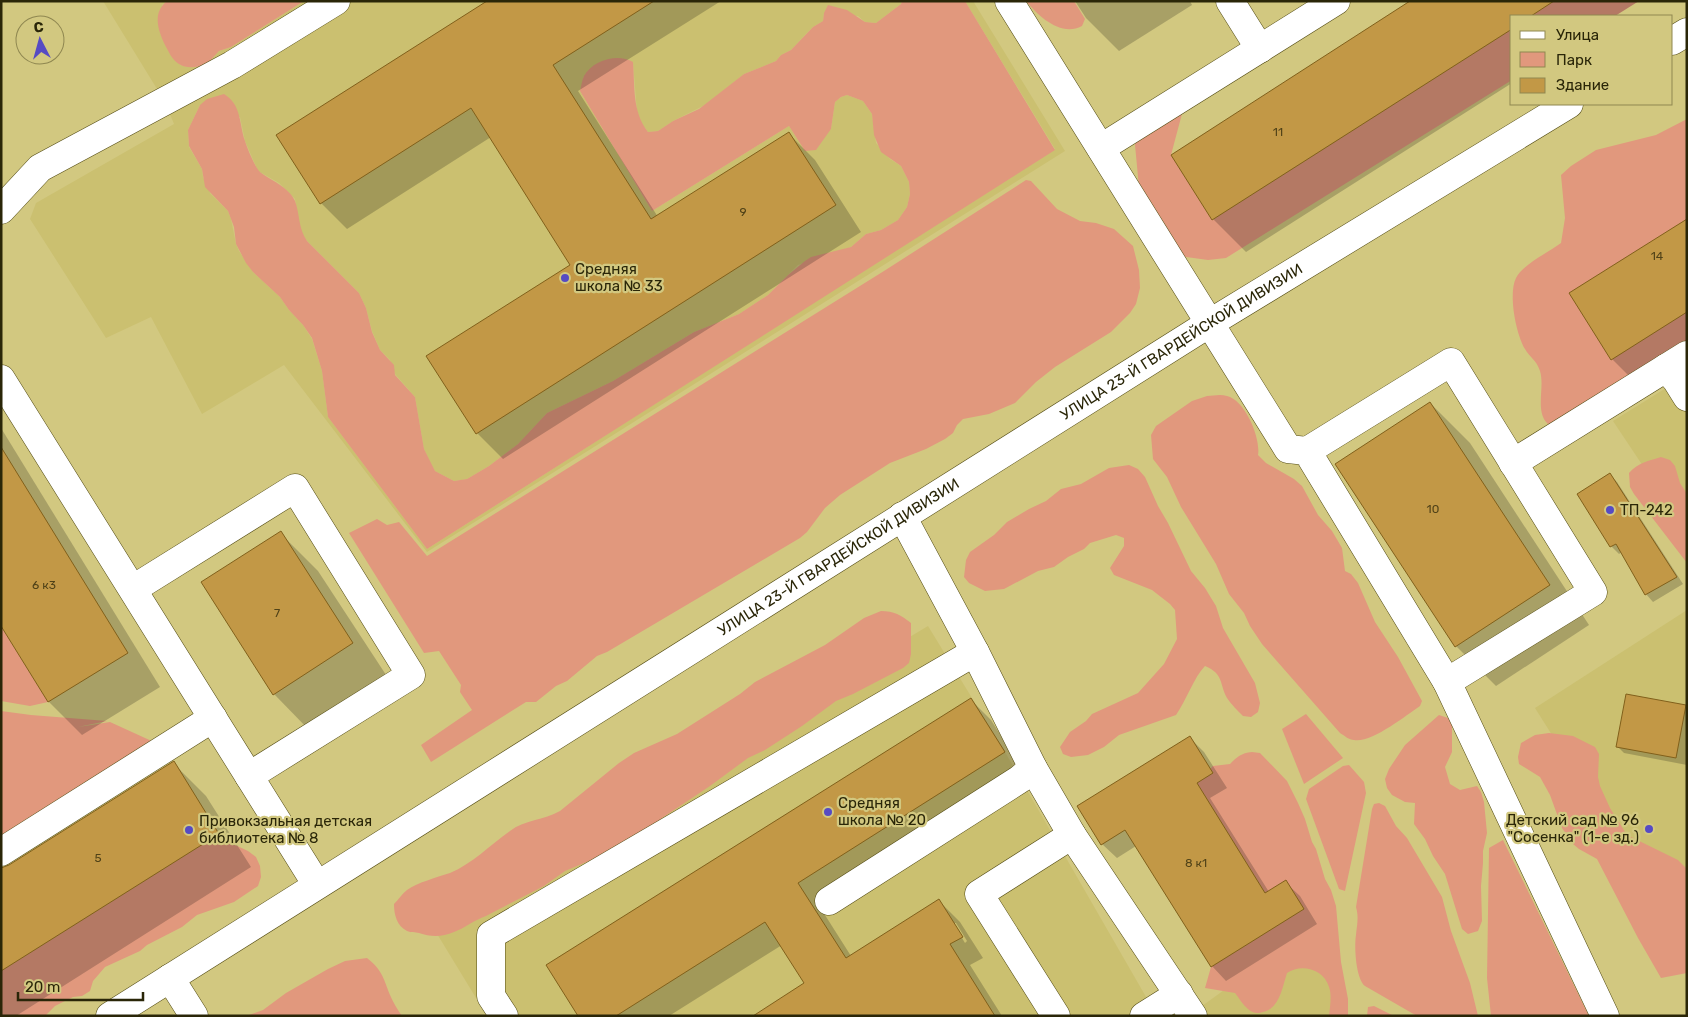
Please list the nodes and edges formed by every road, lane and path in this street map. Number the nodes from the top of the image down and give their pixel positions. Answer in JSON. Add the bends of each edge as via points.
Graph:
{"nodes":[{"id":1,"x":336,"y":1,"type":"edge"},
{"id":2,"x":1009,"y":1,"type":"edge"},
{"id":3,"x":1230,"y":1,"type":"edge"},
{"id":4,"x":1336,"y":1,"type":"edge"},
{"id":5,"x":1687,"y":32,"type":"edge"},
{"id":6,"x":1673,"y":40,"type":"edge"},
{"id":7,"x":1260,"y":49,"type":"junction"},
{"id":8,"x":1567,"y":105,"type":"edge"},
{"id":9,"x":1100,"y":148,"type":"junction"},
{"id":10,"x":1,"y":210,"type":"edge"},
{"id":11,"x":1210,"y":323,"type":"junction"},
{"id":12,"x":1676,"y":362,"type":"edge"},
{"id":13,"x":1,"y":379,"type":"edge"},
{"id":14,"x":1687,"y":397,"type":"edge"},
{"id":15,"x":1307,"y":452,"type":"junction"},
{"id":16,"x":1514,"y":463,"type":"junction"},
{"id":17,"x":902,"y":516,"type":"junction"},
{"id":18,"x":132,"y":589,"type":"junction"},
{"id":19,"x":975,"y":652,"type":"junction"},
{"id":20,"x":1447,"y":682,"type":"junction"},
{"id":21,"x":213,"y":718,"type":"junction"},
{"id":22,"x":1032,"y":768,"type":"junction"},
{"id":23,"x":249,"y":776,"type":"junction"},
{"id":24,"x":1072,"y":835,"type":"junction"},
{"id":25,"x":1,"y":852,"type":"edge"},
{"id":26,"x":317,"y":885,"type":"junction"},
{"id":27,"x":829,"y":901,"type":"dead end"},
{"id":28,"x":170,"y":978,"type":"junction"},
{"id":29,"x":1186,"y":1005,"type":"edge"},
{"id":30,"x":110,"y":1016,"type":"edge"},
{"id":31,"x":194,"y":1016,"type":"edge"},
{"id":32,"x":504,"y":1016,"type":"edge"},
{"id":33,"x":1056,"y":1016,"type":"edge"},
{"id":34,"x":1144,"y":1016,"type":"edge"},
{"id":35,"x":1606,"y":1016,"type":"edge"}],
"edges":[{"from":1,"to":10,"type":"street","via":[[232,65],[40,168]]},
{"from":2,"to":9,"type":"street"},
{"from":3,"to":7,"type":"street"},
{"from":4,"to":7,"type":"street"},
{"from":5,"to":6,"type":"street"},
{"from":7,"to":9,"type":"street"},
{"from":8,"to":11,"type":"street","name":"УЛИЦА 23-Й ГВАРДЕЙСКОЙ ДИВИЗИИ"},
{"from":9,"to":11,"type":"street"},
{"from":11,"to":15,"type":"street","via":[[1288,449]]},
{"from":11,"to":17,"type":"street","name":"УЛИЦА 23-Й ГВАРДЕЙСКОЙ ДИВИЗИИ"},
{"from":12,"to":14,"type":"street","via":[[1677,381]]},
{"from":12,"to":16,"type":"street"},
{"from":13,"to":18,"type":"street"},
{"from":15,"to":16,"type":"street","via":[[1451,362]]},
{"from":15,"to":20,"type":"street"},
{"from":16,"to":20,"type":"street","via":[[1593,592]]},
{"from":17,"to":19,"type":"street"},
{"from":17,"to":26,"type":"street","name":"УЛИЦА 23-Й ГВАРДЕЙСКОЙ ДИВИЗИИ"},
{"from":18,"to":21,"type":"street"},
{"from":18,"to":23,"type":"street","via":[[295,488],[411,675]]},
{"from":19,"to":22,"type":"street"},
{"from":19,"to":32,"type":"street","via":[[491,935],[491,996]]},
{"from":20,"to":35,"type":"street"},
{"from":21,"to":23,"type":"street"},
{"from":21,"to":25,"type":"street"},
{"from":22,"to":24,"type":"street"},
{"from":22,"to":27,"type":"street","via":[[1020,779]]},
{"from":23,"to":26,"type":"street"},
{"from":24,"to":29,"type":"street"},
{"from":24,"to":33,"type":"street","via":[[978,894]]},
{"from":26,"to":28,"type":"street","name":"УЛИЦА 23-Й ГВАРДЕЙСКОЙ ДИВИЗИИ"},
{"from":28,"to":30,"type":"street","name":"УЛИЦА 23-Й ГВАРДЕЙСКОЙ ДИВИЗИИ"},
{"from":28,"to":31,"type":"street"},
{"from":29,"to":34,"type":"street"}]}
